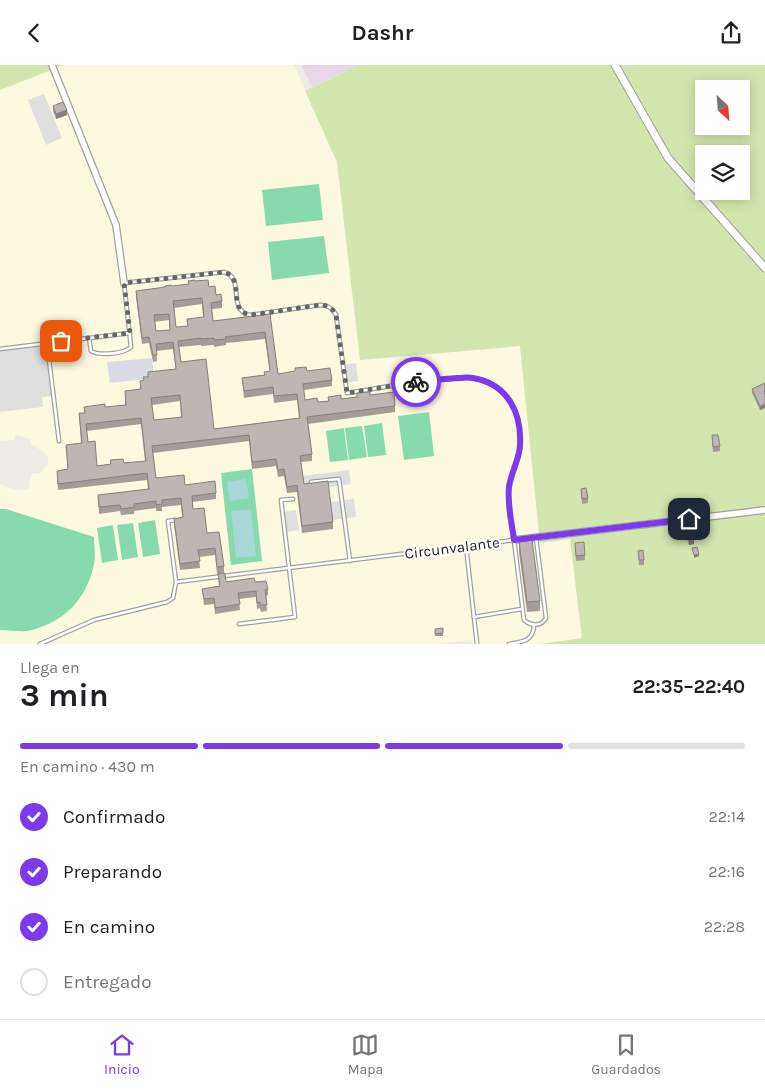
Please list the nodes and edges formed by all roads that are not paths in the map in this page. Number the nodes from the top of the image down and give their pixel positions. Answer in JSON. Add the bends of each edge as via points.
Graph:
{"nodes":[{"id":1,"x":52,"y":65,"type":"edge"},
{"id":2,"x":615,"y":65,"type":"edge"},
{"id":3,"x":765,"y":268,"type":"edge"},
{"id":4,"x":124,"y":283,"type":"junction"},
{"id":5,"x":130,"y":333,"type":"junction"},
{"id":6,"x":89,"y":338,"type":"junction"},
{"id":7,"x":47,"y":343,"type":"junction"},
{"id":8,"x":0,"y":349,"type":"edge"},
{"id":9,"x":59,"y":441,"type":"dead end"},
{"id":10,"x":311,"y":482,"type":"edge"},
{"id":11,"x":292,"y":499,"type":"dead end"},
{"id":12,"x":765,"y":510,"type":"edge"},
{"id":13,"x":175,"y":520,"type":"edge"},
{"id":14,"x":536,"y":538,"type":"junction"},
{"id":15,"x":514,"y":540,"type":"junction"},
{"id":16,"x":466,"y":546,"type":"junction"},
{"id":17,"x":350,"y":561,"type":"junction"},
{"id":18,"x":289,"y":568,"type":"junction"},
{"id":19,"x":176,"y":582,"type":"junction"},
{"id":20,"x":522,"y":609,"type":"junction"},
{"id":21,"x":474,"y":617,"type":"junction"},
{"id":22,"x":239,"y":623,"type":"dead end"},
{"id":23,"x":534,"y":625,"type":"junction"},
{"id":24,"x":40,"y":644,"type":"edge"},
{"id":25,"x":477,"y":644,"type":"edge"},
{"id":26,"x":509,"y":644,"type":"edge"}],
"edges":[{"from":1,"to":4,"type":"street","via":[[116,225]]},
{"from":2,"to":3,"type":"street","via":[[668,158]]},
{"from":4,"to":5,"type":"lane"},
{"from":4,"to":15,"type":"lane","name":"Circunvalante","via":[[224,272],[233,277],[240,310],[244,314],[326,305],[336,315],[347,393],[471,377],[490,383],[508,397],[519,427],[520,448],[509,487]]},
{"from":5,"to":6,"type":"lane"},
{"from":5,"to":6,"type":"lane","via":[[130,347],[125,351],[97,354],[92,351]]},
{"from":6,"to":7,"type":"lane"},
{"from":7,"to":8,"type":"lane"},
{"from":7,"to":9,"type":"lane"},
{"from":10,"to":17,"type":"lane","via":[[339,479]]},
{"from":11,"to":18,"type":"lane","via":[[281,500]]},
{"from":12,"to":14,"type":"street"},
{"from":13,"to":19,"type":"lane","via":[[168,521]]},
{"from":14,"to":15,"type":"street"},
{"from":14,"to":23,"type":"lane","via":[[546,617],[545,621]]},
{"from":15,"to":16,"type":"lane","name":"Circunvalante"},
{"from":15,"to":20,"type":"lane"},
{"from":16,"to":17,"type":"lane","name":"Circunvalante"},
{"from":16,"to":21,"type":"lane"},
{"from":17,"to":18,"type":"lane","name":"Circunvalante"},
{"from":18,"to":19,"type":"lane","name":"Circunvalante"},
{"from":18,"to":22,"type":"lane","via":[[295,617]]},
{"from":19,"to":24,"type":"lane","via":[[173,598],[167,602],[94,620]]},
{"from":20,"to":21,"type":"lane"},
{"from":20,"to":23,"type":"lane","via":[[524,620]]},
{"from":21,"to":25,"type":"lane"},
{"from":23,"to":26,"type":"lane","via":[[530,637],[523,642]]}]}
